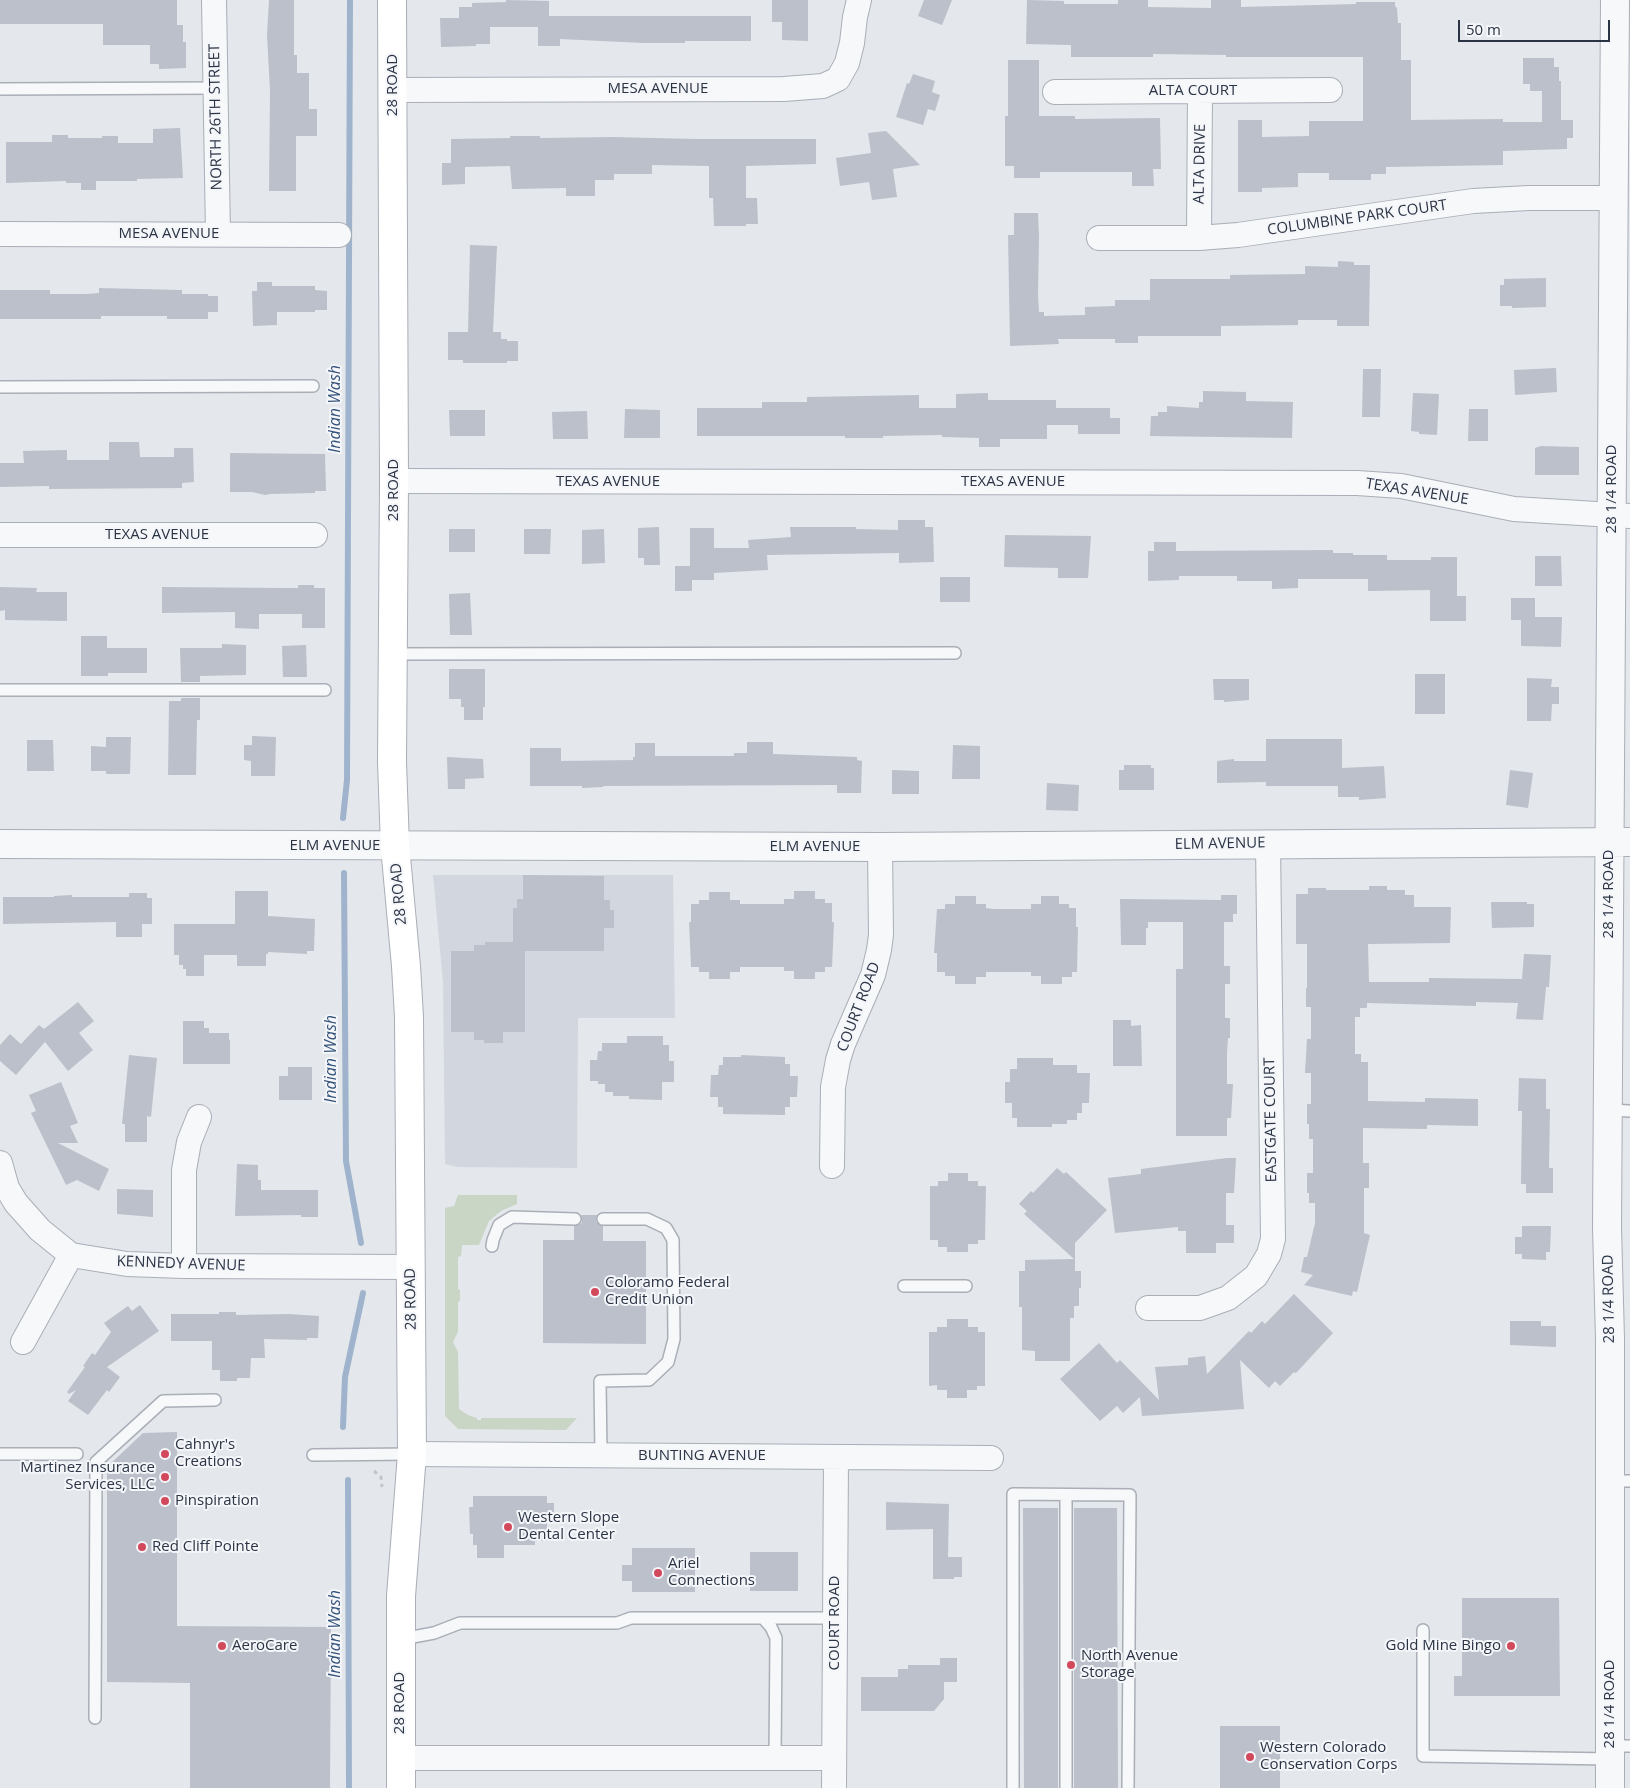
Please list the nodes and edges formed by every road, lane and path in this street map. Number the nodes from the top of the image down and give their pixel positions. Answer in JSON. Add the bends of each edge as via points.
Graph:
{"nodes":[{"id":1,"x":214,"y":0,"type":"edge"},
{"id":2,"x":392,"y":0,"type":"edge"},
{"id":3,"x":859,"y":0,"type":"edge"},
{"id":4,"x":1615,"y":0,"type":"edge"},
{"id":5,"x":0,"y":88,"type":"edge"},
{"id":6,"x":216,"y":88,"type":"junction"},
{"id":7,"x":393,"y":90,"type":"junction"},
{"id":8,"x":1330,"y":90,"type":"dead end"},
{"id":9,"x":1200,"y":91,"type":"junction"},
{"id":10,"x":1055,"y":92,"type":"dead end"},
{"id":11,"x":1614,"y":198,"type":"junction"},
{"id":12,"x":0,"y":234,"type":"edge"},
{"id":13,"x":218,"y":234,"type":"junction"},
{"id":14,"x":339,"y":235,"type":"dead end"},
{"id":15,"x":1099,"y":238,"type":"dead end"},
{"id":16,"x":1199,"y":238,"type":"junction"},
{"id":17,"x":313,"y":386,"type":"dead end"},
{"id":18,"x":0,"y":387,"type":"edge"},
{"id":19,"x":394,"y":481,"type":"junction"},
{"id":20,"x":1621,"y":515,"type":"edge"},
{"id":21,"x":0,"y":535,"type":"edge"},
{"id":22,"x":314,"y":535,"type":"dead end"},
{"id":23,"x":955,"y":653,"type":"dead end"},
{"id":24,"x":392,"y":654,"type":"junction"},
{"id":25,"x":0,"y":690,"type":"edge"},
{"id":26,"x":325,"y":690,"type":"dead end"},
{"id":27,"x":1620,"y":842,"type":"edge"},
{"id":28,"x":0,"y":844,"type":"edge"},
{"id":29,"x":1268,"y":844,"type":"junction"},
{"id":30,"x":395,"y":846,"type":"junction"},
{"id":31,"x":880,"y":847,"type":"junction"},
{"id":32,"x":1619,"y":1111,"type":"edge"},
{"id":33,"x":199,"y":1118,"type":"dead end"},
{"id":34,"x":0,"y":1163,"type":"edge"},
{"id":35,"x":832,"y":1166,"type":"dead end"},
{"id":36,"x":574,"y":1219,"type":"dead end"},
{"id":37,"x":603,"y":1219,"type":"dead end"},
{"id":38,"x":492,"y":1246,"type":"dead end"},
{"id":39,"x":71,"y":1255,"type":"junction"},
{"id":40,"x":184,"y":1266,"type":"junction"},
{"id":41,"x":410,"y":1266,"type":"junction"},
{"id":42,"x":904,"y":1286,"type":"dead end"},
{"id":43,"x":966,"y":1286,"type":"dead end"},
{"id":44,"x":1148,"y":1308,"type":"dead end"},
{"id":45,"x":23,"y":1342,"type":"dead end"},
{"id":46,"x":215,"y":1400,"type":"dead end"},
{"id":47,"x":0,"y":1454,"type":"edge"},
{"id":48,"x":77,"y":1454,"type":"dead end"},
{"id":49,"x":412,"y":1454,"type":"junction"},
{"id":50,"x":313,"y":1455,"type":"dead end"},
{"id":51,"x":601,"y":1455,"type":"junction"},
{"id":52,"x":836,"y":1457,"type":"junction"},
{"id":53,"x":991,"y":1458,"type":"dead end"},
{"id":54,"x":371,"y":1468,"type":"dead end"},
{"id":55,"x":1620,"y":1481,"type":"edge"},
{"id":56,"x":382,"y":1487,"type":"dead end"},
{"id":57,"x":1066,"y":1494,"type":"junction"},
{"id":58,"x":762,"y":1618,"type":"junction"},
{"id":59,"x":835,"y":1618,"type":"junction"},
{"id":60,"x":1423,"y":1630,"type":"dead end"},
{"id":61,"x":400,"y":1639,"type":"junction"},
{"id":62,"x":94,"y":1718,"type":"dead end"},
{"id":63,"x":1617,"y":1751,"type":"edge"},
{"id":64,"x":401,"y":1758,"type":"junction"},
{"id":65,"x":775,"y":1758,"type":"junction"},
{"id":66,"x":834,"y":1758,"type":"junction"},
{"id":67,"x":401,"y":1788,"type":"edge"},
{"id":68,"x":834,"y":1788,"type":"edge"},
{"id":69,"x":1013,"y":1788,"type":"edge"},
{"id":70,"x":1066,"y":1788,"type":"edge"},
{"id":71,"x":1128,"y":1788,"type":"edge"},
{"id":72,"x":1610,"y":1788,"type":"edge"}],
"edges":[{"from":1,"to":6,"type":"street","name":"NORTH 26TH STREET"},
{"from":2,"to":7,"type":"main road","name":"28 ROAD"},
{"from":3,"to":7,"type":"street","name":"MESA AVENUE","via":[[847,63],[838,79],[823,86],[774,89]]},
{"from":4,"to":11,"type":"street","name":"28 1/4 ROAD"},
{"from":5,"to":6,"type":"lane"},
{"from":6,"to":13,"type":"street","name":"NORTH 26TH STREET"},
{"from":7,"to":19,"type":"main road","name":"28 ROAD"},
{"from":8,"to":9,"type":"street","name":"ALTA COURT"},
{"from":9,"to":10,"type":"street","name":"ALTA COURT"},
{"from":9,"to":16,"type":"street","name":"ALTA DRIVE"},
{"from":11,"to":16,"type":"street","name":"COLUMBINE PARK COURT","via":[[1472,201]]},
{"from":11,"to":20,"type":"street","name":"28 1/4 ROAD"},
{"from":12,"to":13,"type":"street","name":"MESA AVENUE"},
{"from":13,"to":14,"type":"street","name":"MESA AVENUE"},
{"from":15,"to":16,"type":"street","name":"COLUMBINE PARK COURT"},
{"from":17,"to":18,"type":"lane"},
{"from":19,"to":20,"type":"street","name":"TEXAS AVENUE","via":[[1357,483],[1400,486],[1514,509]]},
{"from":19,"to":24,"type":"main road","name":"28 ROAD"},
{"from":20,"to":27,"type":"street","name":"28 1/4 ROAD"},
{"from":21,"to":22,"type":"street","name":"TEXAS AVENUE"},
{"from":23,"to":24,"type":"lane"},
{"from":24,"to":30,"type":"main road","name":"28 ROAD"},
{"from":25,"to":26,"type":"lane"},
{"from":27,"to":29,"type":"street","name":"ELM AVENUE"},
{"from":27,"to":32,"type":"street","name":"28 1/4 ROAD"},
{"from":28,"to":30,"type":"street","name":"ELM AVENUE"},
{"from":29,"to":31,"type":"street","name":"ELM AVENUE"},
{"from":29,"to":44,"type":"street","name":"EASTGATE COURT","via":[[1272,1239],[1256,1276],[1228,1298],[1200,1308]]},
{"from":30,"to":31,"type":"street","name":"ELM AVENUE"},
{"from":30,"to":41,"type":"main road","name":"28 ROAD","via":[[409,1017]]},
{"from":31,"to":35,"type":"street","name":"COURT ROAD","via":[[880,950],[838,1060]]},
{"from":32,"to":55,"type":"street","name":"28 1/4 ROAD","via":[[1607,1227]]},
{"from":33,"to":40,"type":"street","via":[[189,1142],[184,1170]]},
{"from":34,"to":39,"type":"street","name":"KENNEDY AVENUE","via":[[16,1204],[40,1230]]},
{"from":36,"to":38,"type":"lane","via":[[512,1217],[499,1225]]},
{"from":37,"to":51,"type":"lane","via":[[647,1219],[666,1228],[673,1240],[674,1339],[668,1362],[649,1380],[600,1381]]},
{"from":39,"to":40,"type":"street","name":"KENNEDY AVENUE","via":[[127,1264]]},
{"from":39,"to":45,"type":"street"},
{"from":40,"to":41,"type":"street","name":"KENNEDY AVENUE"},
{"from":41,"to":49,"type":"main road","name":"28 ROAD"},
{"from":42,"to":43,"type":"lane"},
{"from":46,"to":62,"type":"lane","via":[[163,1401],[96,1462]]},
{"from":47,"to":48,"type":"lane"},
{"from":49,"to":50,"type":"lane"},
{"from":49,"to":51,"type":"street","name":"BUNTING AVENUE"},
{"from":49,"to":61,"type":"main road","name":"28 ROAD"},
{"from":51,"to":52,"type":"street","name":"BUNTING AVENUE"},
{"from":52,"to":53,"type":"street","name":"BUNTING AVENUE"},
{"from":52,"to":59,"type":"street","name":"COURT ROAD"},
{"from":54,"to":56,"type":"path","via":[[381,1477]]},
{"from":55,"to":63,"type":"street","name":"28 1/4 ROAD"},
{"from":57,"to":69,"type":"lane","via":[[1012,1494]]},
{"from":57,"to":70,"type":"lane"},
{"from":57,"to":71,"type":"lane","via":[[1130,1495]]},
{"from":58,"to":59,"type":"lane"},
{"from":58,"to":61,"type":"lane","via":[[631,1618],[617,1623],[460,1623],[434,1633]]},
{"from":58,"to":65,"type":"lane","via":[[776,1638]]},
{"from":59,"to":66,"type":"street","name":"COURT ROAD"},
{"from":60,"to":63,"type":"lane","via":[[1423,1756]]},
{"from":61,"to":64,"type":"main road","name":"28 ROAD"},
{"from":63,"to":72,"type":"street","name":"28 1/4 ROAD"},
{"from":64,"to":65,"type":"street"},
{"from":64,"to":67,"type":"main road","name":"28 ROAD"},
{"from":65,"to":66,"type":"street"},
{"from":66,"to":68,"type":"street","name":"COURT ROAD"}]}
